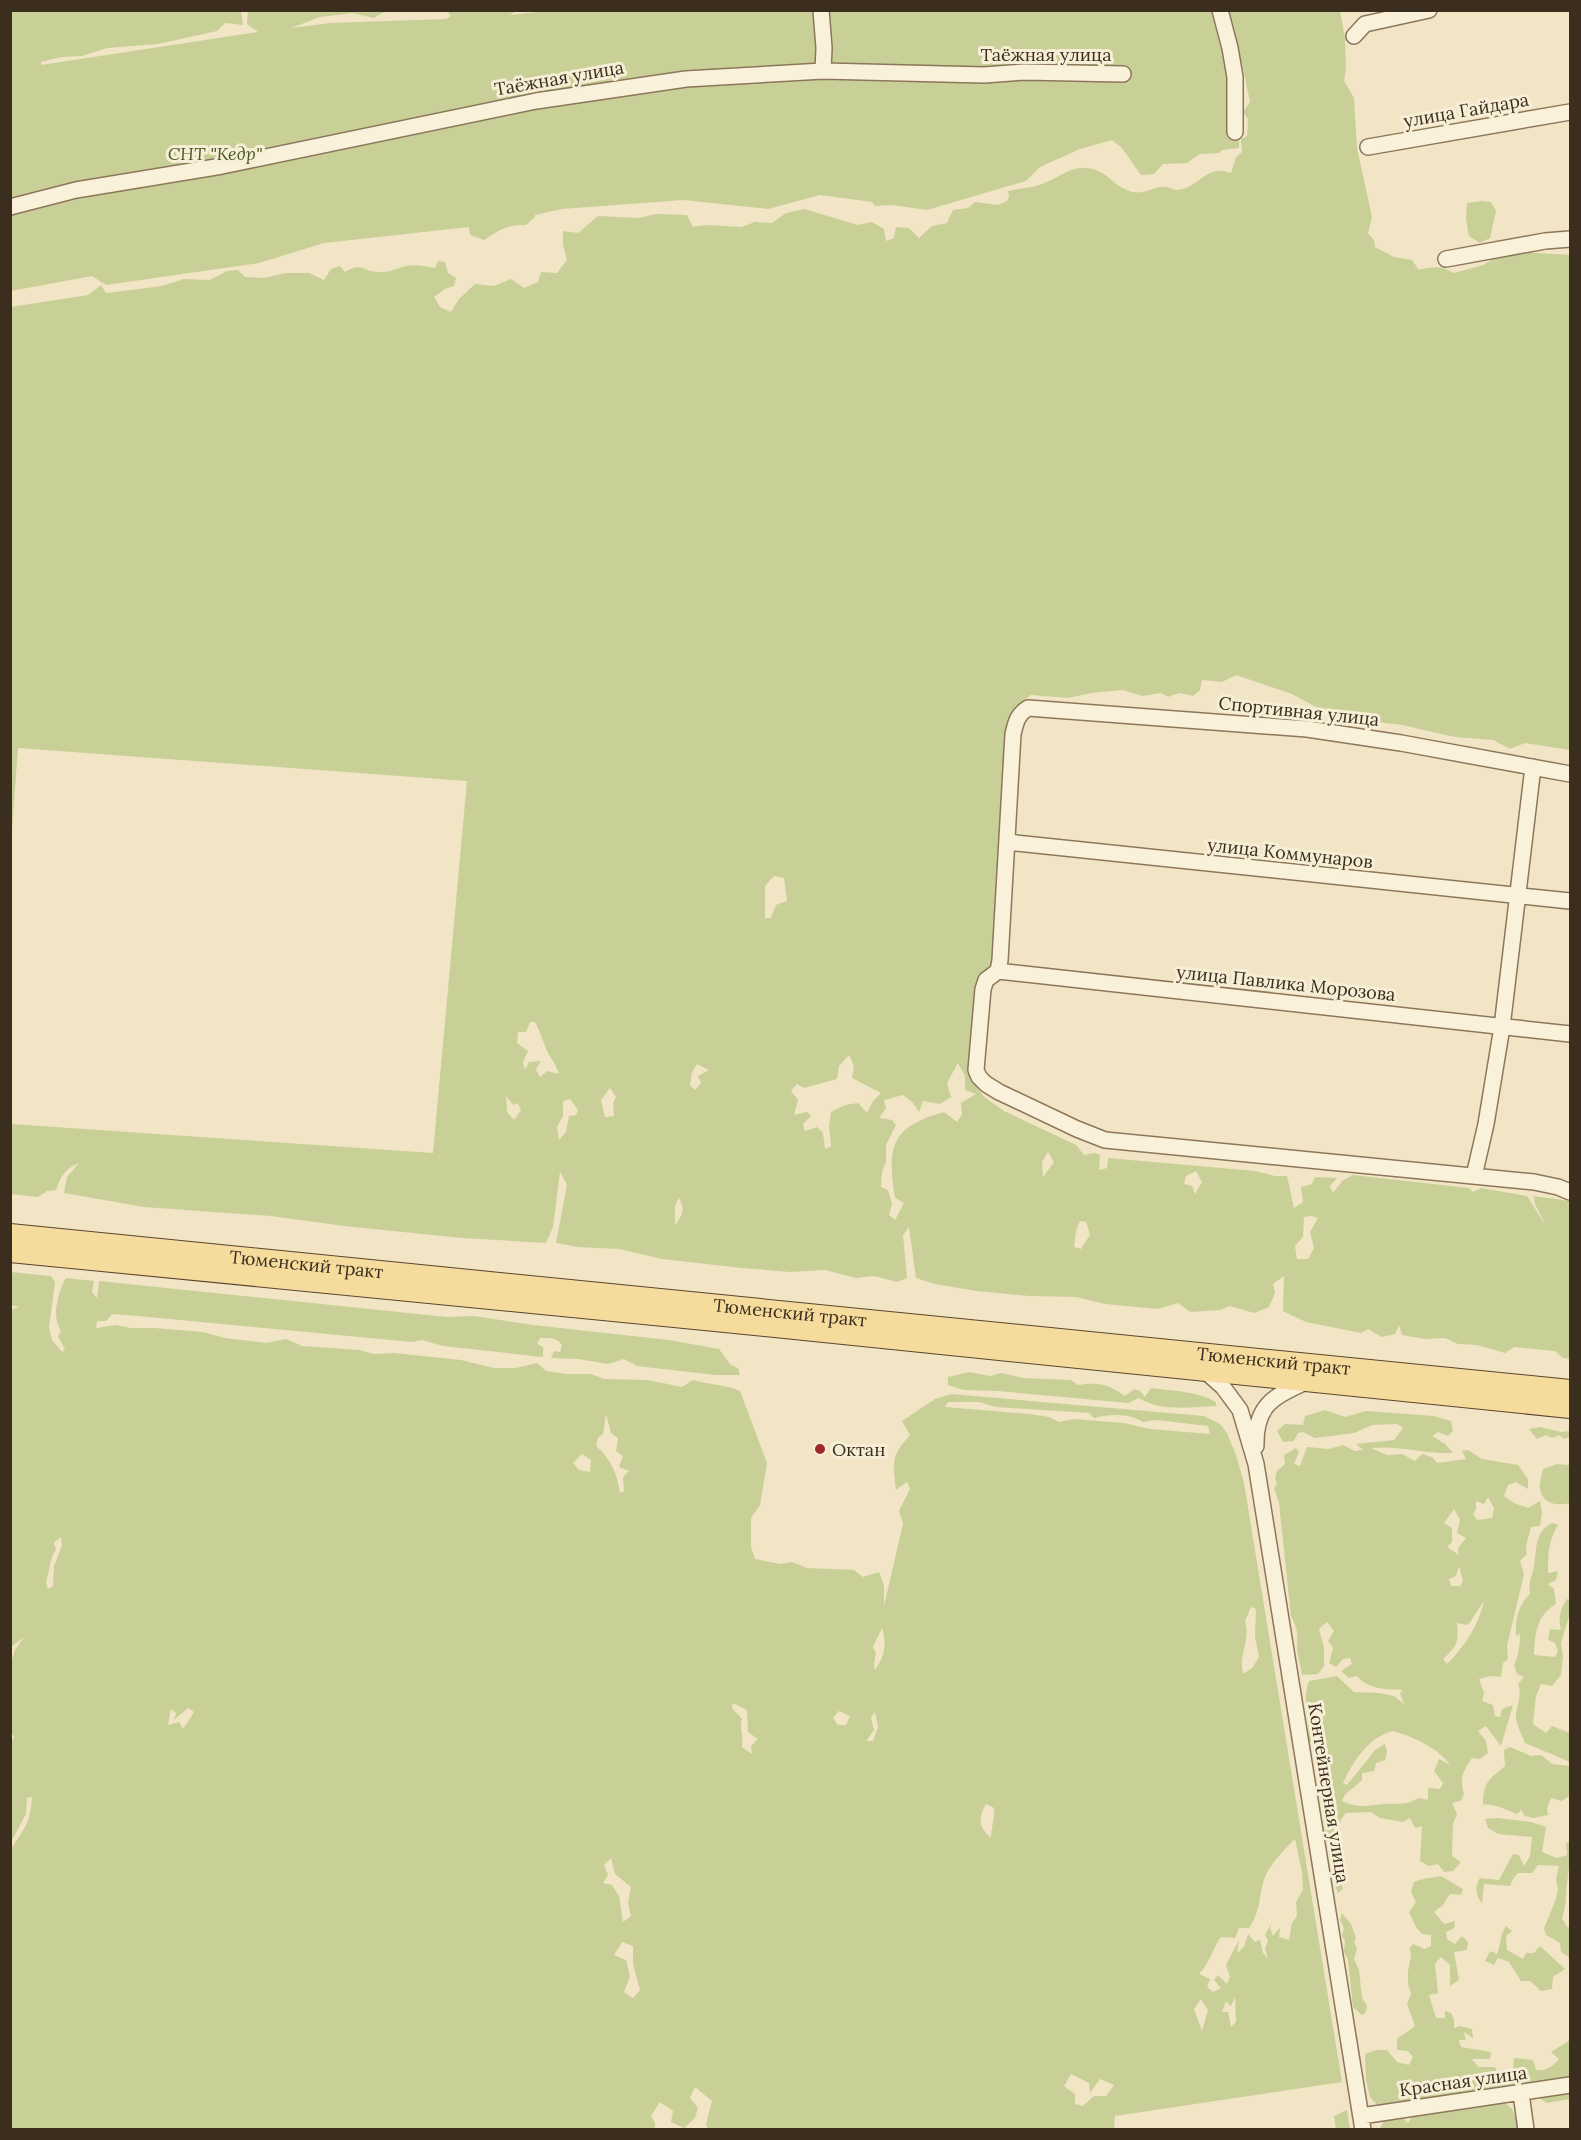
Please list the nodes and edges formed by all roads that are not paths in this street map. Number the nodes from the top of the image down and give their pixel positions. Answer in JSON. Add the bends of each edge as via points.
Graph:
{"nodes":[{"id":1,"x":821,"y":10,"type":"edge"},
{"id":2,"x":1220,"y":10,"type":"edge"},
{"id":3,"x":1429,"y":10,"type":"edge"},
{"id":4,"x":1354,"y":36,"type":"dead end"},
{"id":5,"x":823,"y":70,"type":"junction"},
{"id":6,"x":1123,"y":74,"type":"dead end"},
{"id":7,"x":1570,"y":112,"type":"edge"},
{"id":8,"x":1235,"y":132,"type":"dead end"},
{"id":9,"x":1368,"y":147,"type":"dead end"},
{"id":10,"x":10,"y":207,"type":"edge"},
{"id":11,"x":1570,"y":239,"type":"edge"},
{"id":12,"x":1446,"y":260,"type":"dead end"},
{"id":13,"x":1533,"y":767,"type":"junction"},
{"id":14,"x":1570,"y":774,"type":"edge"},
{"id":15,"x":1007,"y":842,"type":"junction"},
{"id":16,"x":1516,"y":895,"type":"junction"},
{"id":17,"x":1570,"y":901,"type":"edge"},
{"id":18,"x":998,"y":971,"type":"junction"},
{"id":19,"x":1502,"y":1027,"type":"junction"},
{"id":20,"x":1570,"y":1034,"type":"edge"},
{"id":21,"x":1474,"y":1176,"type":"junction"},
{"id":22,"x":1570,"y":1192,"type":"edge"},
{"id":23,"x":10,"y":1234,"type":"edge"},
{"id":24,"x":10,"y":1252,"type":"edge"},
{"id":25,"x":1205,"y":1371,"type":"junction"},
{"id":26,"x":1308,"y":1381,"type":"junction"},
{"id":27,"x":1570,"y":1390,"type":"edge"},
{"id":28,"x":1570,"y":1407,"type":"edge"},
{"id":29,"x":1256,"y":1464,"type":"junction"},
{"id":30,"x":1570,"y":2085,"type":"edge"},
{"id":31,"x":1521,"y":2093,"type":"junction"},
{"id":32,"x":1362,"y":2123,"type":"edge"},
{"id":33,"x":1526,"y":2130,"type":"edge"}],
"edges":[{"from":1,"to":5,"type":"street"},
{"from":2,"to":8,"type":"street","via":[[1235,77]]},
{"from":3,"to":4,"type":"street","via":[[1365,24]]},
{"from":5,"to":6,"type":"street","name":"Таёжная улица"},
{"from":5,"to":10,"type":"street","name":"Таёжная улица","via":[[686,79],[592,91],[200,171],[76,190]]},
{"from":7,"to":9,"type":"street","name":"улица Гайдара"},
{"from":11,"to":12,"type":"street"},
{"from":13,"to":14,"type":"street","name":"Спортивная улица"},
{"from":13,"to":15,"type":"street","name":"Спортивная улица","via":[[1307,729],[1028,708],[1017,718],[1013,734]]},
{"from":13,"to":16,"type":"street"},
{"from":15,"to":16,"type":"street","name":"улица Коммунаров"},
{"from":15,"to":18,"type":"street"},
{"from":16,"to":17,"type":"street","name":"улица Коммунаров"},
{"from":16,"to":19,"type":"street"},
{"from":18,"to":19,"type":"street","name":"улица Павлика Морозова"},
{"from":18,"to":21,"type":"street","via":[[986,980],[983,989],[976,1070],[979,1077],[999,1092],[1077,1129],[1105,1140]]},
{"from":19,"to":20,"type":"street","name":"улица Павлика Морозова"},
{"from":19,"to":21,"type":"street"},
{"from":21,"to":22,"type":"street","via":[[1534,1182]]},
{"from":23,"to":27,"type":"main road","name":"Тюменский тракт"},
{"from":24,"to":25,"type":"main road","name":"Тюменский тракт"},
{"from":25,"to":26,"type":"main road","name":"Тюменский тракт"},
{"from":25,"to":29,"type":"street","name":"Контейнерная улица","via":[[1240,1410]]},
{"from":26,"to":28,"type":"main road","name":"Тюменский тракт"},
{"from":26,"to":29,"type":"street","name":"Контейнерная улица","via":[[1285,1390],[1265,1406],[1256,1430]]},
{"from":29,"to":32,"type":"street","name":"Контейнерная улица"},
{"from":30,"to":31,"type":"street","name":"Красная улица"},
{"from":31,"to":32,"type":"street","name":"Красная улица"},
{"from":31,"to":33,"type":"street"}]}
